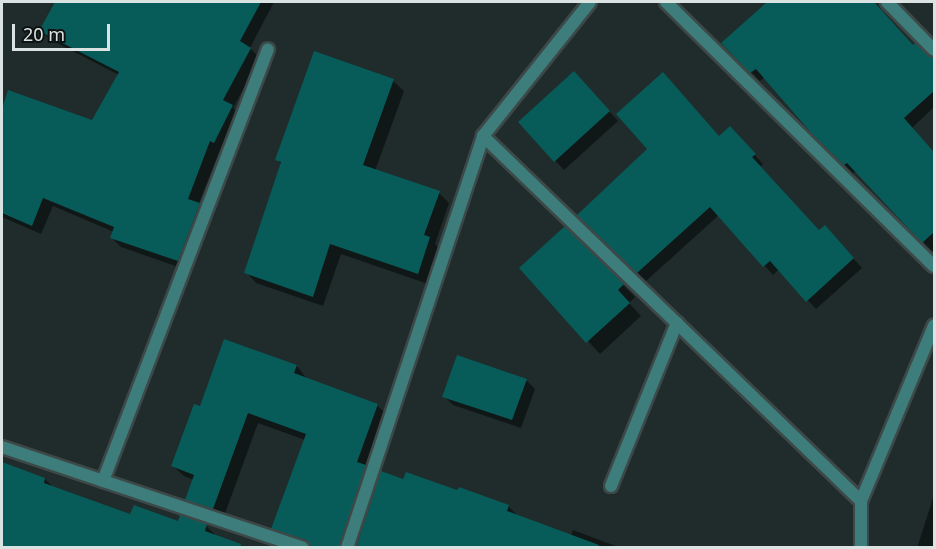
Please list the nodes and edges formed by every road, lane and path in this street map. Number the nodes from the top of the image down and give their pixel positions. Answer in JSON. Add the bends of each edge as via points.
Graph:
{"nodes":[{"id":1,"x":590,"y":2,"type":"edge"},
{"id":2,"x":666,"y":2,"type":"edge"},
{"id":3,"x":887,"y":2,"type":"edge"},
{"id":4,"x":268,"y":49,"type":"dead end"},
{"id":5,"x":934,"y":51,"type":"edge"},
{"id":6,"x":483,"y":136,"type":"junction"},
{"id":7,"x":934,"y":266,"type":"edge"},
{"id":8,"x":677,"y":323,"type":"junction"},
{"id":9,"x":934,"y":326,"type":"edge"},
{"id":10,"x":2,"y":447,"type":"edge"},
{"id":11,"x":103,"y":481,"type":"junction"},
{"id":12,"x":611,"y":486,"type":"dead end"},
{"id":13,"x":861,"y":501,"type":"junction"},
{"id":14,"x":303,"y":548,"type":"edge"},
{"id":15,"x":347,"y":548,"type":"edge"},
{"id":16,"x":861,"y":548,"type":"edge"}],
"edges":[{"from":1,"to":6,"type":"street"},
{"from":2,"to":7,"type":"street"},
{"from":3,"to":5,"type":"street"},
{"from":4,"to":11,"type":"street"},
{"from":6,"to":8,"type":"street"},
{"from":6,"to":15,"type":"street"},
{"from":8,"to":12,"type":"street"},
{"from":8,"to":13,"type":"street"},
{"from":9,"to":13,"type":"street"},
{"from":10,"to":11,"type":"street"},
{"from":11,"to":14,"type":"street"},
{"from":13,"to":16,"type":"street"}]}
